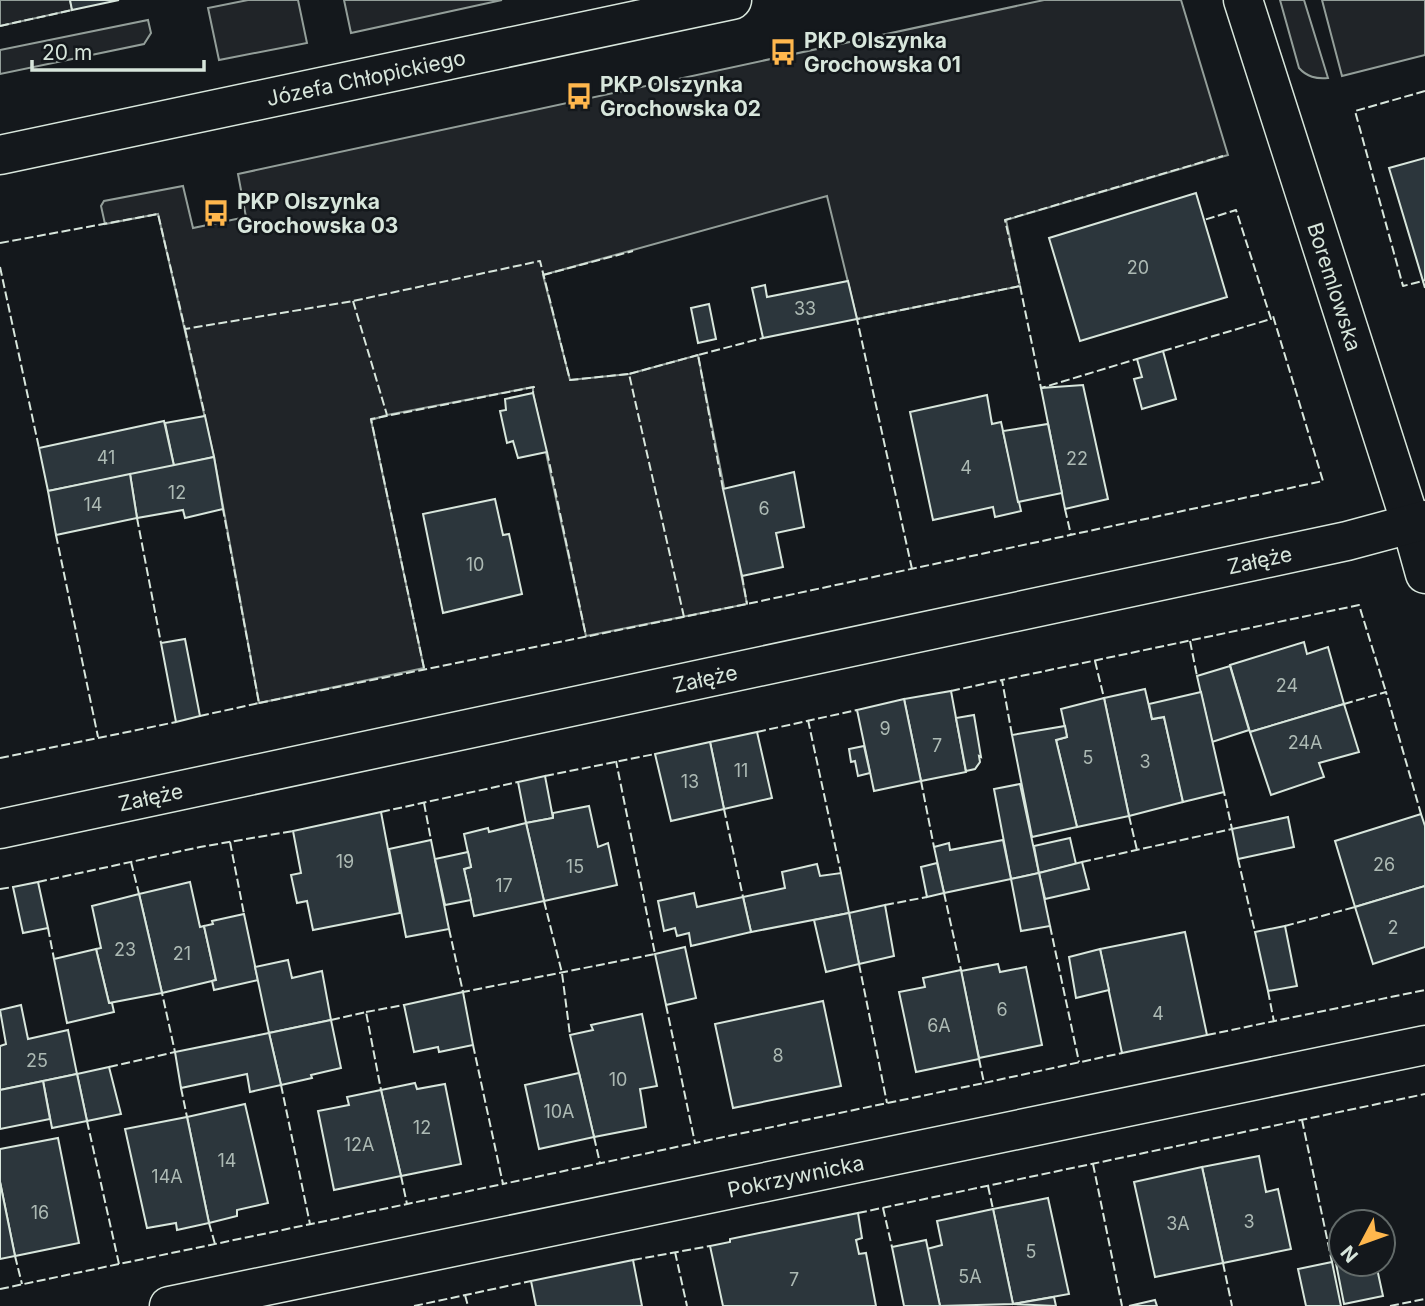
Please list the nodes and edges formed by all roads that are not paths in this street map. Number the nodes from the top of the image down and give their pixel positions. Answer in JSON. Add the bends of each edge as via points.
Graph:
{"nodes":[{"id":1,"x":732,"y":0,"type":"edge"},
{"id":2,"x":1242,"y":0,"type":"edge"},
{"id":3,"x":0,"y":155,"type":"edge"},
{"id":4,"x":1418,"y":522,"type":"edge"},
{"id":5,"x":1425,"y":575,"type":"edge"},
{"id":6,"x":0,"y":829,"type":"edge"},
{"id":7,"x":1425,"y":1045,"type":"edge"},
{"id":8,"x":169,"y":1306,"type":"edge"}],
"edges":[{"from":1,"to":3,"type":"street","name":"Józefa Chłopickiego"},
{"from":2,"to":4,"type":"street","name":"Boremlowska"},
{"from":4,"to":5,"type":"street","name":"Boremlowska"},
{"from":4,"to":6,"type":"street","name":"Załęże","via":[[1333,544]]},
{"from":7,"to":8,"type":"street","name":"Pokrzywnicka"}]}
